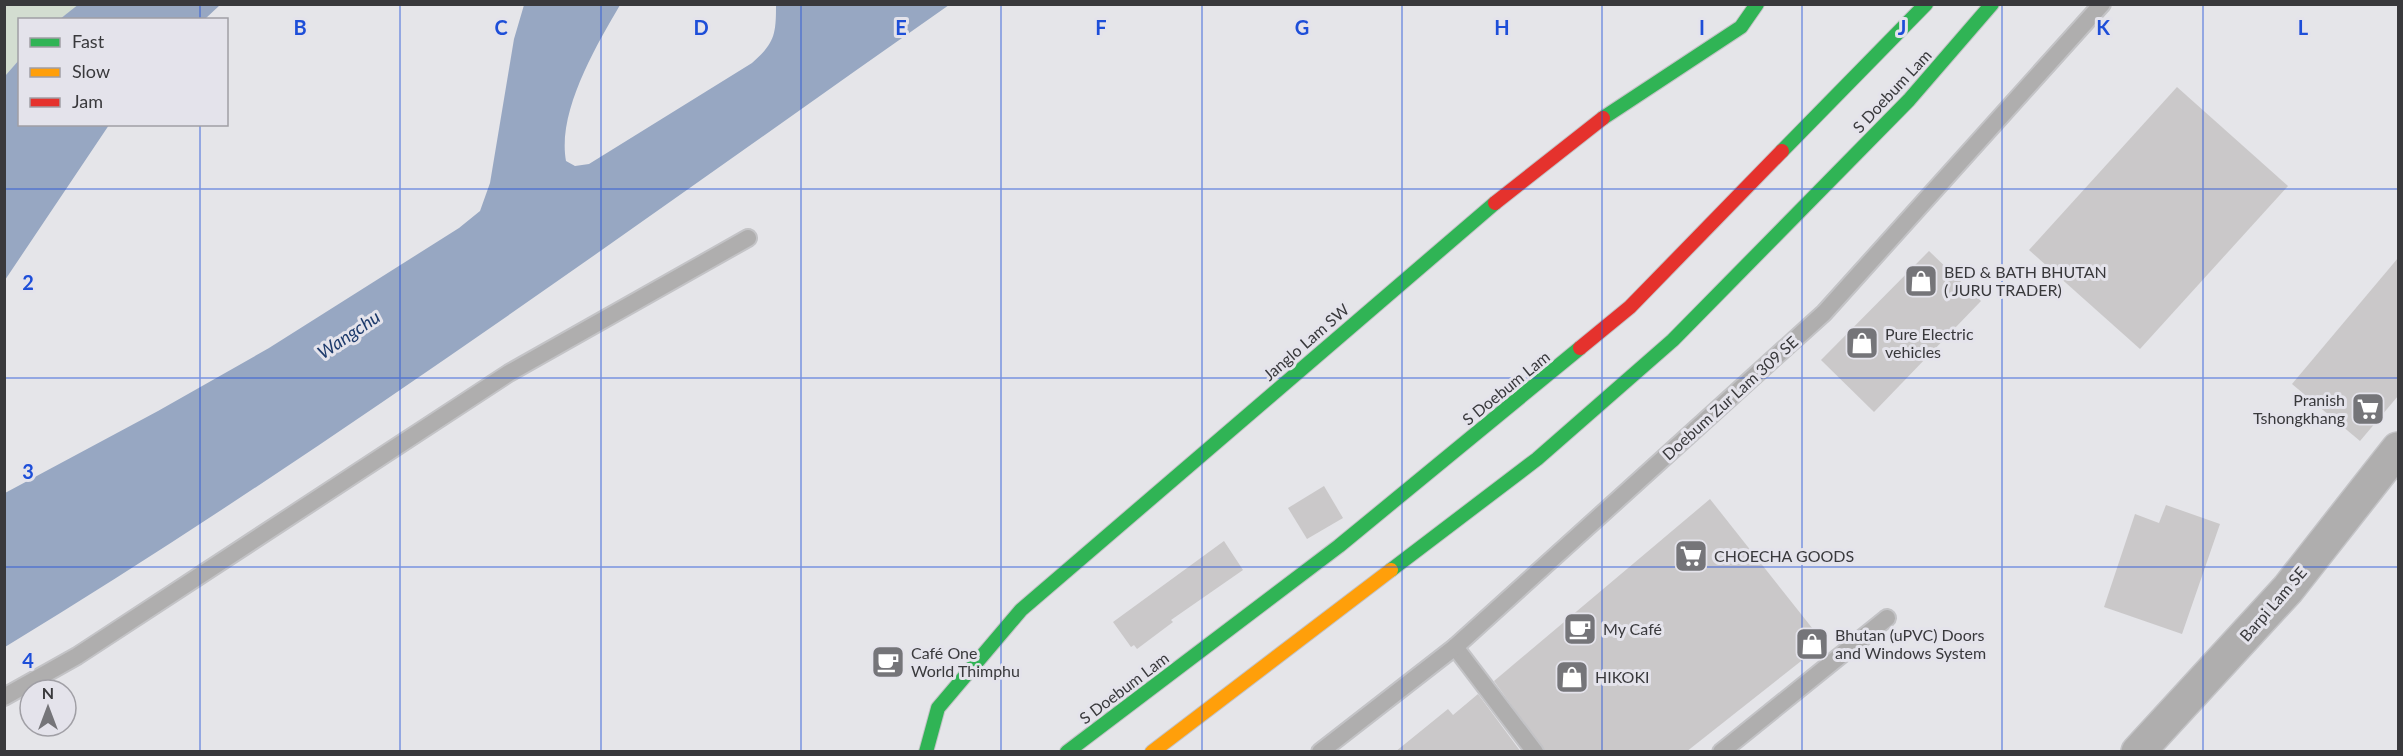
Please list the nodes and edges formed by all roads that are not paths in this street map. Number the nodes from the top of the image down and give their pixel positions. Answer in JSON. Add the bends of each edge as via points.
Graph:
{"nodes":[{"id":1,"x":1757,"y":4,"type":"edge"},
{"id":2,"x":1926,"y":4,"type":"edge"},
{"id":3,"x":1992,"y":4,"type":"edge"},
{"id":4,"x":2102,"y":4,"type":"edge"},
{"id":5,"x":748,"y":238,"type":"dead end"},
{"id":6,"x":2398,"y":449,"type":"edge"},
{"id":7,"x":1887,"y":618,"type":"dead end"},
{"id":8,"x":1455,"y":646,"type":"junction"},
{"id":9,"x":4,"y":697,"type":"edge"},
{"id":10,"x":926,"y":752,"type":"edge"},
{"id":11,"x":1067,"y":752,"type":"edge"},
{"id":12,"x":1152,"y":752,"type":"edge"},
{"id":13,"x":1320,"y":752,"type":"edge"},
{"id":14,"x":1535,"y":752,"type":"edge"},
{"id":15,"x":1721,"y":752,"type":"edge"},
{"id":16,"x":2138,"y":752,"type":"edge"}],
"edges":[{"from":1,"to":10,"type":"main road","name":"Janglo Lam SW","via":[[1741,27],[1590,126],[1453,237],[1021,610],[938,708]]},
{"from":2,"to":11,"type":"main road","name":"S Doebum Lam","via":[[1630,307],[1339,546]]},
{"from":3,"to":12,"type":"main road","name":"S Doebum Lam","via":[[1908,100],[1673,340],[1537,459]]},
{"from":4,"to":8,"type":"lane","name":"Doebum Zur Lam 309 SE","via":[[1824,314]]},
{"from":5,"to":9,"type":"lane","via":[[509,373],[77,656]]},
{"from":6,"to":16,"type":"street","name":"Barpi Lam SE","via":[[2288,589]]},
{"from":7,"to":15,"type":"lane"},
{"from":8,"to":13,"type":"lane","name":"Doebum Zur Lam 309 SE"},
{"from":8,"to":14,"type":"lane"}]}
